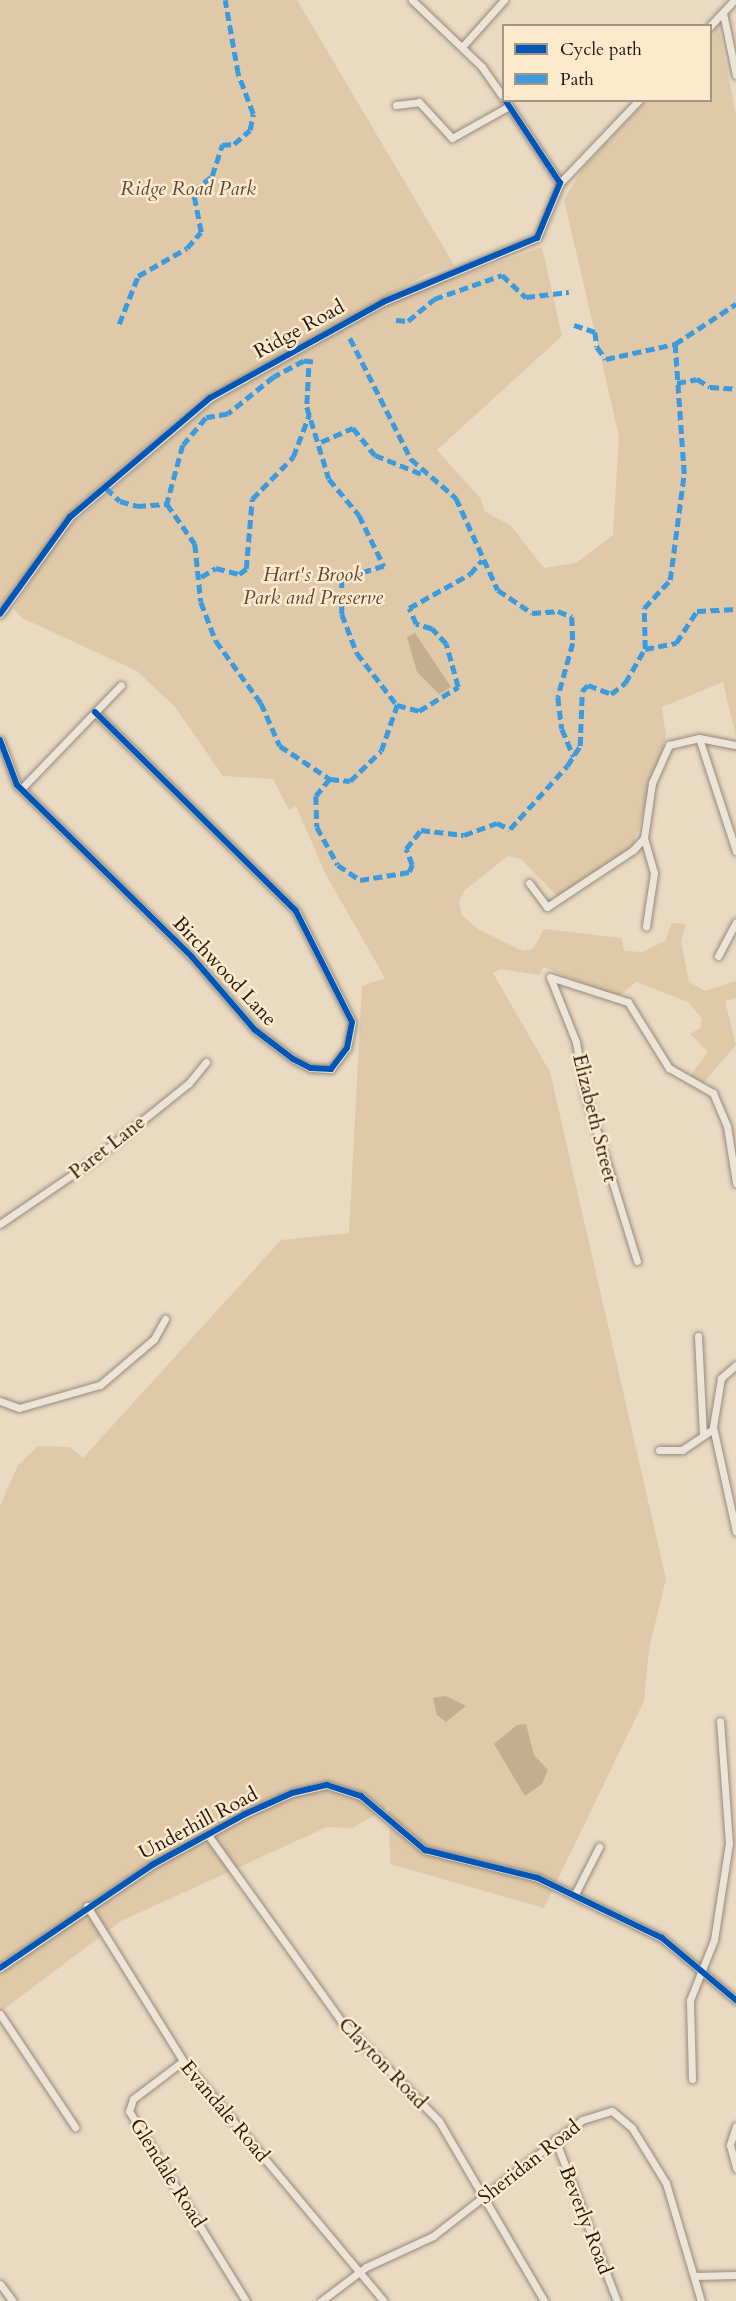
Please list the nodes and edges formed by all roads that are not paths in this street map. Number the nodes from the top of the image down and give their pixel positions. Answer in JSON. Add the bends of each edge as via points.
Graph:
{"nodes":[{"id":1,"x":412,"y":0,"type":"edge"},
{"id":2,"x":504,"y":0,"type":"edge"},
{"id":3,"x":734,"y":0,"type":"edge"},
{"id":4,"x":723,"y":13,"type":"junction"},
{"id":5,"x":712,"y":25,"type":"edge"},
{"id":6,"x":462,"y":47,"type":"junction"},
{"id":7,"x":736,"y":75,"type":"edge"},
{"id":8,"x":502,"y":97,"type":"edge"},
{"id":9,"x":506,"y":102,"type":"edge"},
{"id":10,"x":637,"y":102,"type":"edge"},
{"id":11,"x":396,"y":105,"type":"dead end"},
{"id":12,"x":560,"y":183,"type":"junction"},
{"id":13,"x":0,"y":614,"type":"edge"},
{"id":14,"x":121,"y":686,"type":"dead end"},
{"id":15,"x":95,"y":712,"type":"junction"},
{"id":16,"x":699,"y":738,"type":"junction"},
{"id":17,"x":0,"y":740,"type":"edge"},
{"id":18,"x":736,"y":745,"type":"edge"},
{"id":19,"x":21,"y":789,"type":"junction"},
{"id":20,"x":644,"y":838,"type":"junction"},
{"id":21,"x":736,"y":851,"type":"edge"},
{"id":22,"x":529,"y":884,"type":"dead end"},
{"id":23,"x":736,"y":922,"type":"edge"},
{"id":24,"x":646,"y":926,"type":"dead end"},
{"id":25,"x":718,"y":956,"type":"dead end"},
{"id":26,"x":206,"y":1062,"type":"dead end"},
{"id":27,"x":736,"y":1183,"type":"edge"},
{"id":28,"x":0,"y":1224,"type":"edge"},
{"id":29,"x":637,"y":1261,"type":"dead end"},
{"id":30,"x":165,"y":1319,"type":"dead end"},
{"id":31,"x":698,"y":1336,"type":"dead end"},
{"id":32,"x":736,"y":1365,"type":"edge"},
{"id":33,"x":0,"y":1401,"type":"edge"},
{"id":34,"x":713,"y":1429,"type":"junction"},
{"id":35,"x":703,"y":1435,"type":"junction"},
{"id":36,"x":659,"y":1450,"type":"dead end"},
{"id":37,"x":736,"y":1532,"type":"edge"},
{"id":38,"x":720,"y":1721,"type":"dead end"},
{"id":39,"x":208,"y":1835,"type":"junction"},
{"id":40,"x":599,"y":1847,"type":"dead end"},
{"id":41,"x":575,"y":1894,"type":"junction"},
{"id":42,"x":87,"y":1906,"type":"junction"},
{"id":43,"x":0,"y":1968,"type":"edge"},
{"id":44,"x":700,"y":1970,"type":"junction"},
{"id":45,"x":736,"y":2000,"type":"edge"},
{"id":46,"x":0,"y":2014,"type":"edge"},
{"id":47,"x":183,"y":2061,"type":"junction"},
{"id":48,"x":692,"y":2079,"type":"dead end"},
{"id":49,"x":736,"y":2126,"type":"edge"},
{"id":50,"x":75,"y":2127,"type":"dead end"},
{"id":51,"x":555,"y":2139,"type":"junction"},
{"id":52,"x":736,"y":2168,"type":"edge"},
{"id":53,"x":485,"y":2196,"type":"junction"},
{"id":54,"x":361,"y":2270,"type":"junction"},
{"id":55,"x":736,"y":2275,"type":"edge"},
{"id":56,"x":694,"y":2276,"type":"junction"},
{"id":57,"x":0,"y":2284,"type":"edge"},
{"id":58,"x":13,"y":2301,"type":"edge"},
{"id":59,"x":246,"y":2301,"type":"edge"},
{"id":60,"x":321,"y":2301,"type":"edge"},
{"id":61,"x":384,"y":2301,"type":"edge"},
{"id":62,"x":544,"y":2301,"type":"edge"},
{"id":63,"x":617,"y":2301,"type":"edge"},
{"id":64,"x":701,"y":2301,"type":"edge"}],
"edges":[{"from":1,"to":6,"type":"street"},
{"from":2,"to":6,"type":"street"},
{"from":3,"to":4,"type":"street"},
{"from":4,"to":5,"type":"street"},
{"from":4,"to":7,"type":"street"},
{"from":6,"to":8,"type":"street"},
{"from":9,"to":11,"type":"street","via":[[452,138],[419,102]]},
{"from":9,"to":12,"type":"street"},
{"from":10,"to":12,"type":"street"},
{"from":12,"to":13,"type":"street","name":"Ridge Road","via":[[550,218],[532,242],[383,302],[196,408],[70,517]]},
{"from":14,"to":15,"type":"street"},
{"from":15,"to":19,"type":"street"},
{"from":15,"to":19,"type":"street","name":"Birchwood Lane","via":[[296,911],[352,1022],[343,1057],[331,1069],[311,1068],[261,1035],[192,957]]},
{"from":16,"to":18,"type":"street"},
{"from":16,"to":20,"type":"street","via":[[669,745],[663,755],[644,815]]},
{"from":16,"to":21,"type":"street"},
{"from":17,"to":19,"type":"street","name":"Birchwood Lane"},
{"from":20,"to":22,"type":"street","via":[[618,862],[547,907]]},
{"from":20,"to":24,"type":"street","via":[[654,873]]},
{"from":23,"to":25,"type":"street"},
{"from":26,"to":28,"type":"street","name":"Paret Lane","via":[[189,1083],[88,1164]]},
{"from":27,"to":29,"type":"street","name":"Elizabeth Street","via":[[728,1126],[713,1093],[669,1068],[631,1004],[550,977],[576,1042],[585,1093]]},
{"from":30,"to":33,"type":"street","via":[[154,1340],[100,1385],[19,1408]]},
{"from":31,"to":35,"type":"street"},
{"from":32,"to":34,"type":"street","via":[[721,1378]]},
{"from":34,"to":35,"type":"street"},
{"from":34,"to":37,"type":"street"},
{"from":35,"to":36,"type":"street","via":[[682,1450]]},
{"from":38,"to":44,"type":"street","via":[[729,1843],[714,1940]]},
{"from":39,"to":41,"type":"street","name":"Underhill Road","via":[[292,1793],[327,1785],[361,1796],[425,1850],[538,1878]]},
{"from":39,"to":42,"type":"street","name":"Underhill Road"},
{"from":39,"to":53,"type":"street","name":"Clayton Road","via":[[341,2021],[439,2121]]},
{"from":40,"to":41,"type":"street"},
{"from":41,"to":44,"type":"street","name":"Underhill Road","via":[[662,1938]]},
{"from":42,"to":43,"type":"street","name":"Underhill Road"},
{"from":42,"to":47,"type":"street","name":"Evandale Road"},
{"from":44,"to":45,"type":"street","name":"Underhill Road"},
{"from":44,"to":48,"type":"street","via":[[690,2000]]},
{"from":46,"to":50,"type":"street"},
{"from":47,"to":54,"type":"street","name":"Evandale Road"},
{"from":47,"to":59,"type":"street","name":"Glendale Road","via":[[133,2099],[129,2111]]},
{"from":49,"to":52,"type":"street","via":[[730,2145]]},
{"from":51,"to":53,"type":"street","name":"Sheridan Road"},
{"from":51,"to":56,"type":"street","name":"Sheridan Road","via":[[599,2113],[612,2111],[625,2118],[666,2183]]},
{"from":51,"to":63,"type":"street","name":"Beverly Road"},
{"from":53,"to":54,"type":"street","name":"Sheridan Road","via":[[433,2236]]},
{"from":53,"to":62,"type":"street","name":"Clayton Road"},
{"from":54,"to":60,"type":"street","name":"Sheridan Road"},
{"from":54,"to":61,"type":"street","name":"Evandale Road"},
{"from":55,"to":56,"type":"street"},
{"from":56,"to":64,"type":"street","name":"Sheridan Road"},
{"from":57,"to":58,"type":"street"}]}
